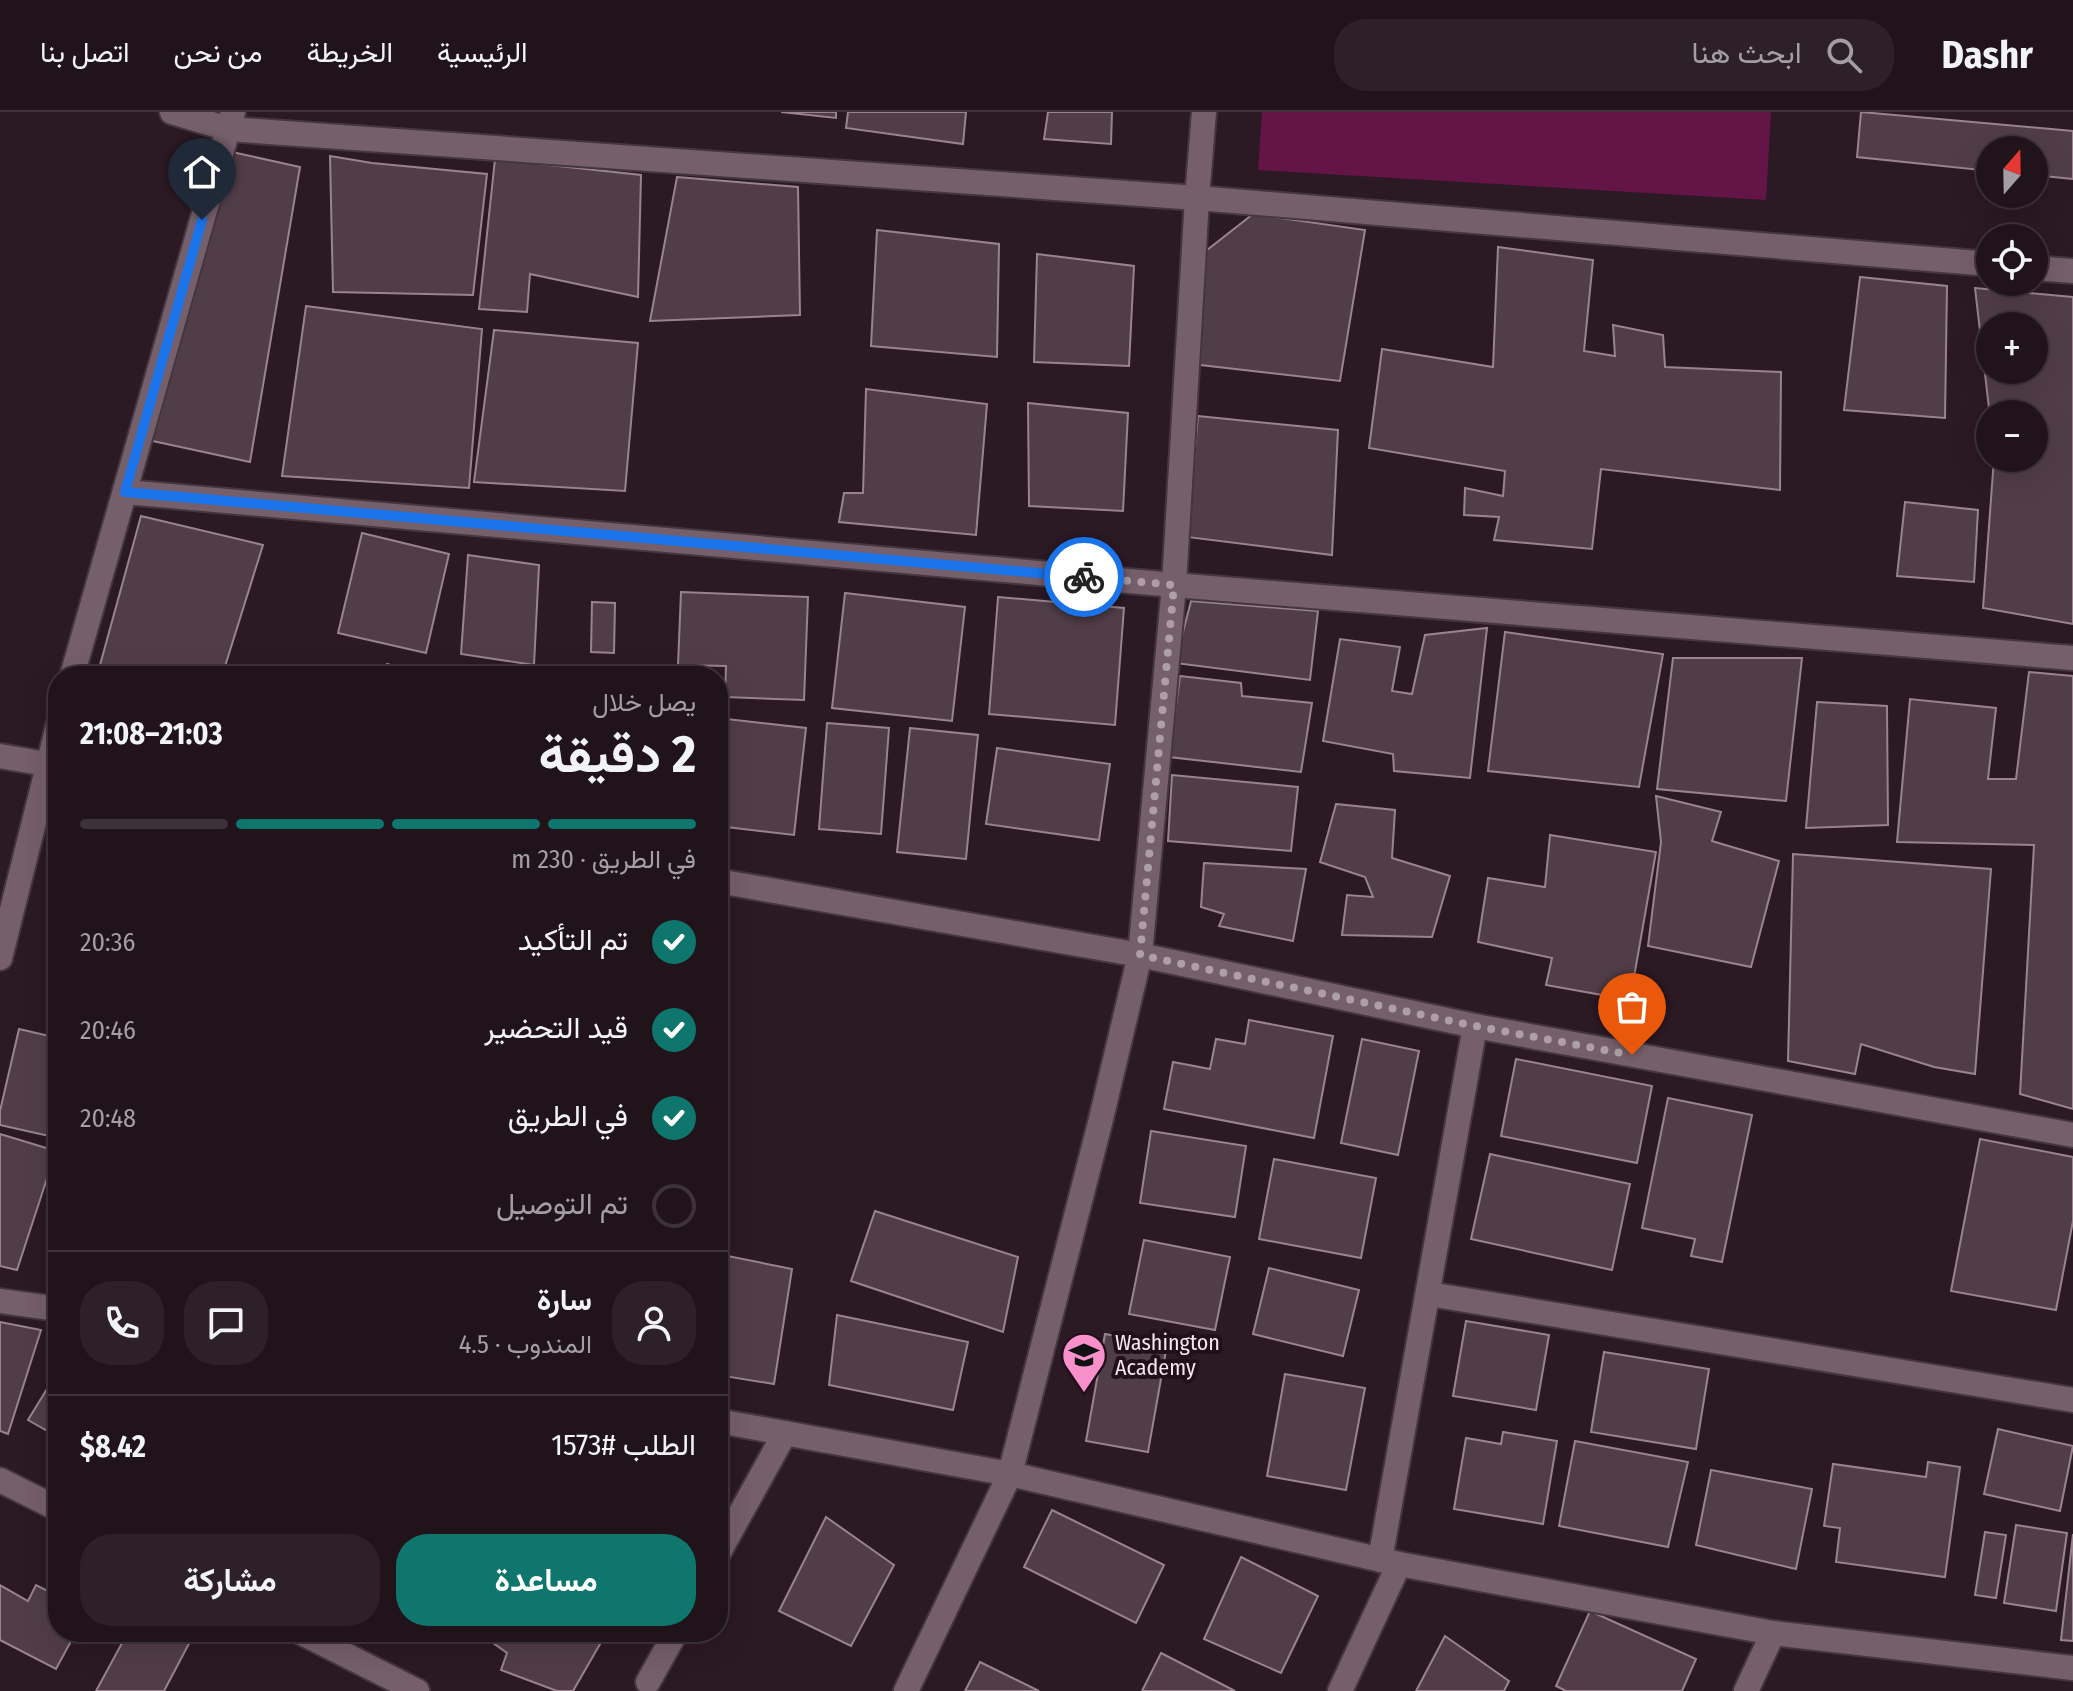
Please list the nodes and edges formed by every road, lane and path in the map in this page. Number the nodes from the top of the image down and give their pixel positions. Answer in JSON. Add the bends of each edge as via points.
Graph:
{"nodes":[{"id":1,"x":172,"y":112,"type":"edge"},
{"id":2,"x":1204,"y":112,"type":"edge"},
{"id":3,"x":230,"y":121,"type":"edge"},
{"id":4,"x":1197,"y":198,"type":"junction"},
{"id":5,"x":1976,"y":263,"type":"edge"},
{"id":6,"x":2048,"y":269,"type":"edge"},
{"id":7,"x":2073,"y":271,"type":"edge"},
{"id":8,"x":125,"y":492,"type":"junction"},
{"id":9,"x":1174,"y":585,"type":"junction"},
{"id":10,"x":2073,"y":658,"type":"edge"},
{"id":11,"x":75,"y":666,"type":"edge"},
{"id":12,"x":0,"y":756,"type":"edge"},
{"id":13,"x":48,"y":764,"type":"edge"},
{"id":14,"x":48,"y":783,"type":"edge"},
{"id":15,"x":728,"y":883,"type":"edge"},
{"id":16,"x":1140,"y":955,"type":"junction"},
{"id":17,"x":0,"y":958,"type":"edge"},
{"id":18,"x":1475,"y":1026,"type":"junction"},
{"id":19,"x":2073,"y":1135,"type":"edge"},
{"id":20,"x":1429,"y":1294,"type":"junction"},
{"id":21,"x":0,"y":1301,"type":"edge"},
{"id":22,"x":48,"y":1308,"type":"edge"},
{"id":23,"x":2073,"y":1400,"type":"edge"},
{"id":24,"x":728,"y":1423,"type":"edge"},
{"id":25,"x":785,"y":1433,"type":"junction"},
{"id":26,"x":1010,"y":1474,"type":"junction"},
{"id":27,"x":0,"y":1480,"type":"edge"},
{"id":28,"x":48,"y":1504,"type":"edge"},
{"id":29,"x":728,"y":1536,"type":"edge"},
{"id":30,"x":1390,"y":1562,"type":"junction"},
{"id":31,"x":1773,"y":1633,"type":"junction"},
{"id":32,"x":320,"y":1642,"type":"edge"},
{"id":33,"x":672,"y":1642,"type":"edge"},
{"id":34,"x":2073,"y":1668,"type":"edge"},
{"id":35,"x":653,"y":1688,"type":"edge"},
{"id":36,"x":417,"y":1691,"type":"edge"},
{"id":37,"x":906,"y":1691,"type":"edge"},
{"id":38,"x":1340,"y":1691,"type":"edge"},
{"id":39,"x":1746,"y":1691,"type":"edge"}],
"edges":[{"from":1,"to":3,"type":"street"},
{"from":2,"to":4,"type":"street"},
{"from":3,"to":4,"type":"street"},
{"from":3,"to":8,"type":"street"},
{"from":4,"to":5,"type":"street"},
{"from":4,"to":9,"type":"street"},
{"from":6,"to":7,"type":"street"},
{"from":8,"to":9,"type":"street"},
{"from":8,"to":11,"type":"street"},
{"from":9,"to":10,"type":"street"},
{"from":9,"to":16,"type":"street"},
{"from":12,"to":13,"type":"street"},
{"from":14,"to":17,"type":"street"},
{"from":15,"to":16,"type":"street"},
{"from":16,"to":18,"type":"street"},
{"from":16,"to":26,"type":"street"},
{"from":18,"to":19,"type":"street"},
{"from":18,"to":20,"type":"street"},
{"from":20,"to":23,"type":"street"},
{"from":20,"to":30,"type":"street"},
{"from":21,"to":22,"type":"street"},
{"from":24,"to":25,"type":"street"},
{"from":25,"to":26,"type":"street"},
{"from":25,"to":29,"type":"street"},
{"from":26,"to":30,"type":"street"},
{"from":26,"to":37,"type":"street"},
{"from":27,"to":28,"type":"street"},
{"from":30,"to":31,"type":"street"},
{"from":30,"to":38,"type":"street"},
{"from":31,"to":34,"type":"street"},
{"from":31,"to":39,"type":"street"},
{"from":32,"to":36,"type":"street"},
{"from":33,"to":35,"type":"street"}]}
